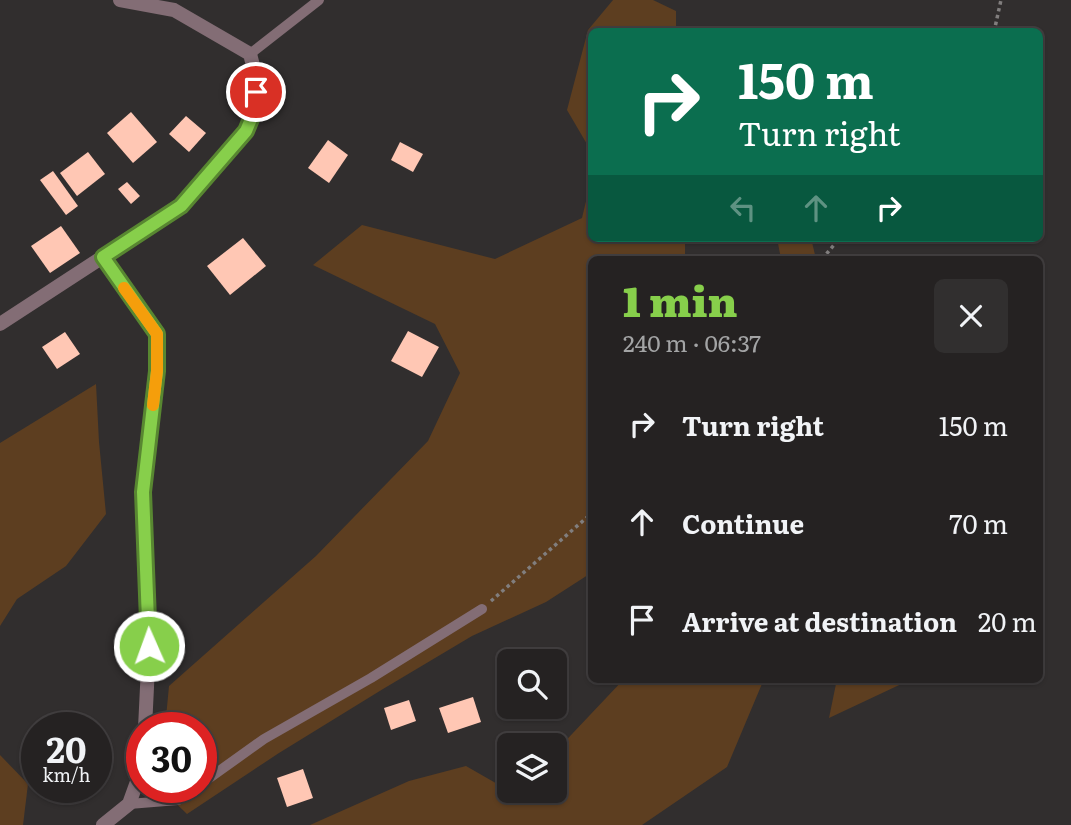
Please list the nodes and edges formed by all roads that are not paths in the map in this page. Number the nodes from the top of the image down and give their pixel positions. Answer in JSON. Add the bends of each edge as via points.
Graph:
{"nodes":[{"id":1,"x":120,"y":0,"type":"edge"},
{"id":2,"x":319,"y":0,"type":"edge"},
{"id":3,"x":250,"y":54,"type":"junction"},
{"id":4,"x":103,"y":257,"type":"junction"},
{"id":5,"x":0,"y":324,"type":"edge"},
{"id":6,"x":482,"y":609,"type":"road end"},
{"id":7,"x":146,"y":712,"type":"edge"},
{"id":8,"x":217,"y":773,"type":"edge"},
{"id":9,"x":141,"y":803,"type":"edge"},
{"id":10,"x":129,"y":804,"type":"joint"},
{"id":11,"x":103,"y":825,"type":"edge"}],
"edges":[{"from":1,"to":3,"type":"street","via":[[174,10]]},
{"from":2,"to":3,"type":"lane"},
{"from":3,"to":4,"type":"street","via":[[256,107],[246,131],[181,206]]},
{"from":4,"to":5,"type":"street"},
{"from":4,"to":7,"type":"street","via":[[157,334],[143,492],[149,646]]},
{"from":6,"to":8,"type":"lane","via":[[264,739]]},
{"from":9,"to":10,"type":"lane"},
{"from":10,"to":11,"type":"street"}]}
